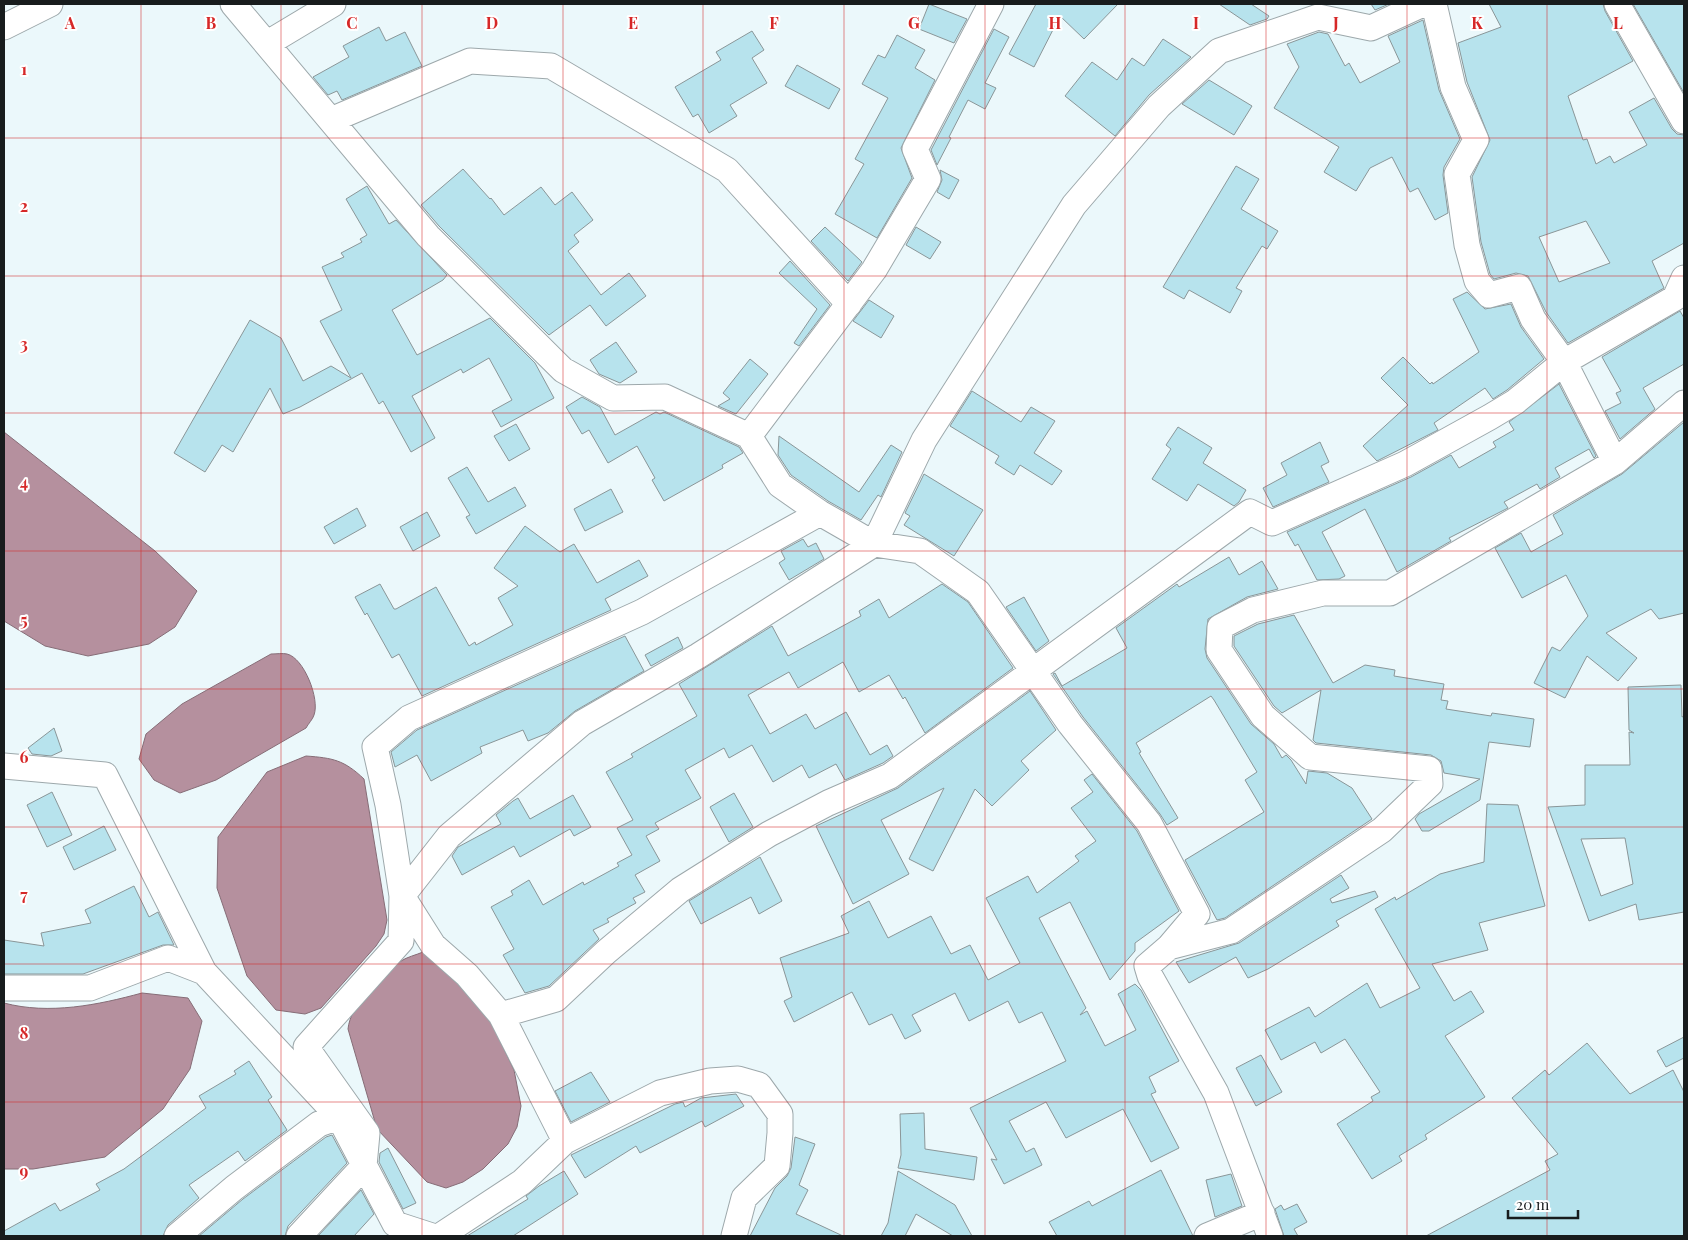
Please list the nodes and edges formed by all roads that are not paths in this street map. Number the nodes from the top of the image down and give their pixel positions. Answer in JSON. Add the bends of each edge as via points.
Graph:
{"nodes":[{"id":1,"x":50,"y":4,"type":"edge"},
{"id":2,"x":233,"y":4,"type":"edge"},
{"id":3,"x":333,"y":4,"type":"edge"},
{"id":4,"x":991,"y":4,"type":"edge"},
{"id":5,"x":1423,"y":4,"type":"edge"},
{"id":6,"x":1434,"y":4,"type":"edge"},
{"id":7,"x":1616,"y":4,"type":"edge"},
{"id":8,"x":4,"y":27,"type":"edge"},
{"id":9,"x":268,"y":43,"type":"junction"},
{"id":10,"x":331,"y":120,"type":"junction"},
{"id":11,"x":1684,"y":121,"type":"edge"},
{"id":12,"x":1684,"y":278,"type":"edge"},
{"id":13,"x":849,"y":304,"type":"junction"},
{"id":14,"x":1564,"y":362,"type":"junction"},
{"id":15,"x":1684,"y":403,"type":"edge"},
{"id":16,"x":749,"y":436,"type":"junction"},
{"id":17,"x":1615,"y":462,"type":"junction"},
{"id":18,"x":820,"y":513,"type":"junction"},
{"id":19,"x":874,"y":544,"type":"junction"},
{"id":20,"x":1033,"y":671,"type":"junction"},
{"id":21,"x":4,"y":766,"type":"edge"},
{"id":22,"x":402,"y":896,"type":"junction"},
{"id":23,"x":1169,"y":947,"type":"junction"},
{"id":24,"x":204,"y":972,"type":"junction"},
{"id":25,"x":4,"y":988,"type":"edge"},
{"id":26,"x":501,"y":1014,"type":"junction"},
{"id":27,"x":339,"y":1117,"type":"junction"},
{"id":28,"x":565,"y":1141,"type":"junction"},
{"id":29,"x":364,"y":1166,"type":"junction"},
{"id":30,"x":1266,"y":1225,"type":"edge"},
{"id":31,"x":177,"y":1236,"type":"edge"},
{"id":32,"x":299,"y":1236,"type":"edge"},
{"id":33,"x":432,"y":1236,"type":"edge"},
{"id":34,"x":440,"y":1236,"type":"edge"},
{"id":35,"x":734,"y":1236,"type":"edge"},
{"id":36,"x":1206,"y":1236,"type":"edge"}],
"edges":[{"from":1,"to":8,"type":"street"},
{"from":2,"to":9,"type":"street"},
{"from":3,"to":9,"type":"street"},
{"from":4,"to":13,"type":"street","via":[[915,149],[928,178],[874,270]]},
{"from":5,"to":19,"type":"street","via":[[1371,28],[1318,17],[1219,51],[1159,106],[1074,205],[924,440]]},
{"from":6,"to":14,"type":"street","via":[[1453,88],[1476,140],[1457,174],[1467,245],[1477,281],[1489,295],[1519,287],[1532,318]]},
{"from":7,"to":11,"type":"street"},
{"from":9,"to":10,"type":"street"},
{"from":10,"to":13,"type":"street","via":[[470,61],[551,66],[726,170]]},
{"from":10,"to":16,"type":"street","via":[[428,236],[563,370],[613,398],[665,397]]},
{"from":12,"to":14,"type":"street","via":[[1675,298]]},
{"from":13,"to":16,"type":"street"},
{"from":14,"to":17,"type":"street"},
{"from":14,"to":20,"type":"street","via":[[1515,402],[1405,464],[1272,523],[1250,512]]},
{"from":15,"to":17,"type":"street"},
{"from":16,"to":18,"type":"street","via":[[780,485]]},
{"from":17,"to":23,"type":"street","via":[[1390,593],[1323,593],[1254,610],[1220,627],[1219,650],[1263,716],[1310,757],[1429,770],[1430,784],[1382,830],[1231,931]]},
{"from":18,"to":19,"type":"street"},
{"from":18,"to":22,"type":"street","via":[[642,612],[409,718],[375,748],[388,805]]},
{"from":19,"to":20,"type":"street","via":[[920,551],[978,592]]},
{"from":19,"to":22,"type":"street","via":[[698,656],[582,723],[449,836]]},
{"from":20,"to":23,"type":"street","via":[[1070,724],[1149,823],[1197,914]]},
{"from":20,"to":26,"type":"street","via":[[890,776],[769,834],[680,890],[556,999]]},
{"from":21,"to":24,"type":"street","via":[[105,775]]},
{"from":22,"to":26,"type":"street","via":[[433,945],[467,975]]},
{"from":22,"to":29,"type":"street","via":[[401,941],[306,1047],[367,1133]]},
{"from":23,"to":30,"type":"street","via":[[1147,966],[1150,976],[1216,1093]]},
{"from":24,"to":25,"type":"street","via":[[168,958],[90,988]]},
{"from":24,"to":27,"type":"street"},
{"from":26,"to":28,"type":"street"},
{"from":27,"to":29,"type":"street"},
{"from":27,"to":31,"type":"street","via":[[319,1124]]},
{"from":28,"to":34,"type":"street","via":[[522,1182]]},
{"from":28,"to":35,"type":"street","via":[[660,1093],[710,1081],[738,1079],[759,1085],[780,1114],[777,1166],[744,1198]]},
{"from":29,"to":32,"type":"street"},
{"from":29,"to":33,"type":"street","via":[[395,1224]]},
{"from":30,"to":36,"type":"street"}]}
